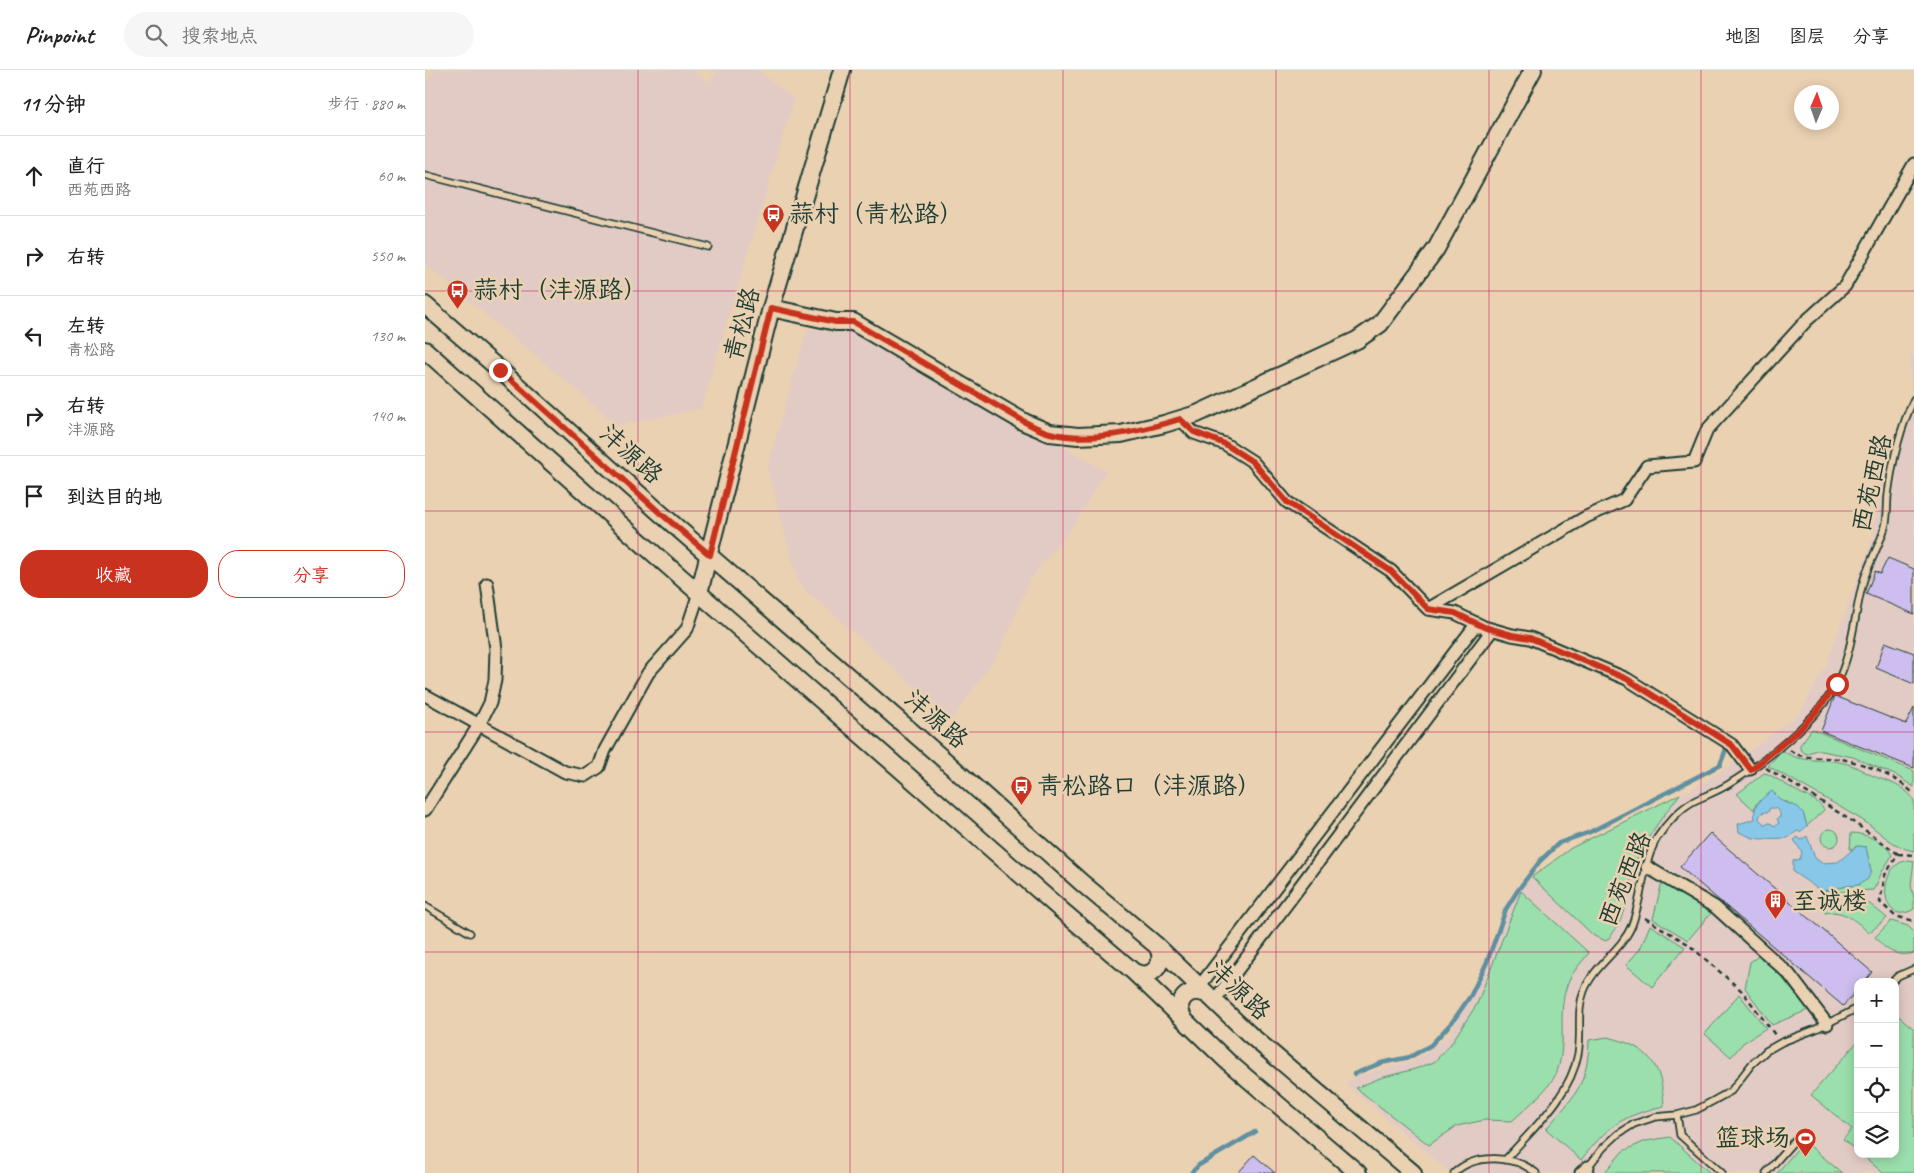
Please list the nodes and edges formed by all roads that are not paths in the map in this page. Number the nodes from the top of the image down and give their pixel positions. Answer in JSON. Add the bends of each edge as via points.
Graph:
{"nodes":[{"id":1,"x":842,"y":70,"type":"edge"},
{"id":2,"x":1533,"y":70,"type":"edge"},
{"id":3,"x":1914,"y":164,"type":"edge"},
{"id":4,"x":425,"y":176,"type":"edge"},
{"id":5,"x":708,"y":247,"type":"dead end"},
{"id":6,"x":425,"y":305,"type":"edge"},
{"id":7,"x":771,"y":308,"type":"junction"},
{"id":8,"x":425,"y":350,"type":"edge"},
{"id":9,"x":1914,"y":399,"type":"edge"},
{"id":10,"x":1180,"y":419,"type":"junction"},
{"id":11,"x":710,"y":555,"type":"junction"},
{"id":12,"x":487,"y":584,"type":"dead end"},
{"id":13,"x":699,"y":592,"type":"junction"},
{"id":14,"x":1428,"y":609,"type":"junction"},
{"id":15,"x":1484,"y":627,"type":"junction"},
{"id":16,"x":425,"y":695,"type":"edge"},
{"id":17,"x":479,"y":725,"type":"junction"},
{"id":18,"x":1754,"y":767,"type":"junction"},
{"id":19,"x":425,"y":810,"type":"edge"},
{"id":20,"x":1647,"y":867,"type":"junction"},
{"id":21,"x":425,"y":906,"type":"edge"},
{"id":22,"x":470,"y":933,"type":"dead end"},
{"id":23,"x":1157,"y":946,"type":"junction"},
{"id":24,"x":1914,"y":969,"type":"edge"},
{"id":25,"x":1134,"y":972,"type":"junction"},
{"id":26,"x":1896,"y":978,"type":"edge"},
{"id":27,"x":1206,"y":994,"type":"junction"},
{"id":28,"x":1854,"y":1010,"type":"edge"},
{"id":29,"x":1184,"y":1019,"type":"junction"},
{"id":30,"x":1827,"y":1024,"type":"junction"},
{"id":31,"x":1677,"y":1115,"type":"junction"},
{"id":32,"x":1795,"y":1140,"type":"dead end"},
{"id":33,"x":1505,"y":1160,"type":"junction"},
{"id":34,"x":1584,"y":1170,"type":"edge"},
{"id":35,"x":1358,"y":1173,"type":"edge"},
{"id":36,"x":1413,"y":1173,"type":"edge"},
{"id":37,"x":1454,"y":1173,"type":"edge"},
{"id":38,"x":1536,"y":1173,"type":"edge"},
{"id":39,"x":1722,"y":1173,"type":"edge"},
{"id":40,"x":1765,"y":1173,"type":"edge"}],
"edges":[{"from":1,"to":7,"type":"main road","name":"青松路"},
{"from":2,"to":10,"type":"main road","via":[[1436,249],[1380,324],[1357,340]]},
{"from":3,"to":14,"type":"street","via":[[1845,286],[1806,321],[1707,430],[1694,462],[1647,466],[1624,500],[1586,517]]},
{"from":4,"to":5,"type":"lane"},
{"from":6,"to":11,"type":"main road","name":"沣源路"},
{"from":7,"to":10,"type":"main road","via":[[836,322],[853,322],[1049,433],[1078,436],[1121,434]]},
{"from":7,"to":11,"type":"main road","name":"青松路"},
{"from":8,"to":13,"type":"main road"},
{"from":9,"to":18,"type":"lane","name":"西苑西路","via":[[1894,459],[1885,526],[1862,584],[1845,663],[1837,684],[1799,730]]},
{"from":10,"to":14,"type":"street","via":[[1194,432],[1225,444],[1253,462],[1287,502],[1391,571]]},
{"from":11,"to":13,"type":"main road","name":"青松路"},
{"from":11,"to":23,"type":"main road","name":"沣源路"},
{"from":12,"to":17,"type":"street","via":[[496,649],[495,680],[490,703]]},
{"from":13,"to":17,"type":"street","via":[[687,629],[648,672],[599,767],[585,776],[565,772]]},
{"from":13,"to":25,"type":"main road"},
{"from":14,"to":15,"type":"street","via":[[1455,613]]},
{"from":15,"to":18,"type":"street","via":[[1530,638],[1627,679],[1732,745]]},
{"from":15,"to":27,"type":"street","via":[[1474,627]]},
{"from":15,"to":27,"type":"street","via":[[1491,632]]},
{"from":16,"to":17,"type":"street"},
{"from":17,"to":19,"type":"street"},
{"from":18,"to":20,"type":"lane","name":"西苑西路","via":[[1677,813],[1657,838]]},
{"from":20,"to":30,"type":"street","via":[[1715,907],[1729,919],[1789,974]]},
{"from":20,"to":33,"type":"lane","name":"西苑西路","via":[[1631,926],[1585,989],[1579,1008],[1579,1051],[1574,1073],[1565,1091]]},
{"from":21,"to":22,"type":"lane"},
{"from":23,"to":25,"type":"main road","via":[[1161,956],[1156,970],[1143,975]]},
{"from":23,"to":27,"type":"main road","name":"沣源路"},
{"from":24,"to":26,"type":"lane"},
{"from":25,"to":29,"type":"main road"},
{"from":27,"to":29,"type":"main road","via":[[1197,991],[1183,997],[1180,1011]]},
{"from":27,"to":36,"type":"main road","name":"沣源路"},
{"from":28,"to":30,"type":"lane"},
{"from":29,"to":35,"type":"main road","via":[[1227,1061]]},
{"from":30,"to":31,"type":"lane","via":[[1766,1051],[1731,1091],[1696,1110]]},
{"from":31,"to":34,"type":"lane","via":[[1655,1117],[1634,1124],[1618,1134]]},
{"from":31,"to":39,"type":"lane","via":[[1680,1135]]},
{"from":32,"to":40,"type":"lane"},
{"from":33,"to":37,"type":"lane","via":[[1469,1162]]},
{"from":33,"to":38,"type":"lane","via":[[1528,1166]]}]}
